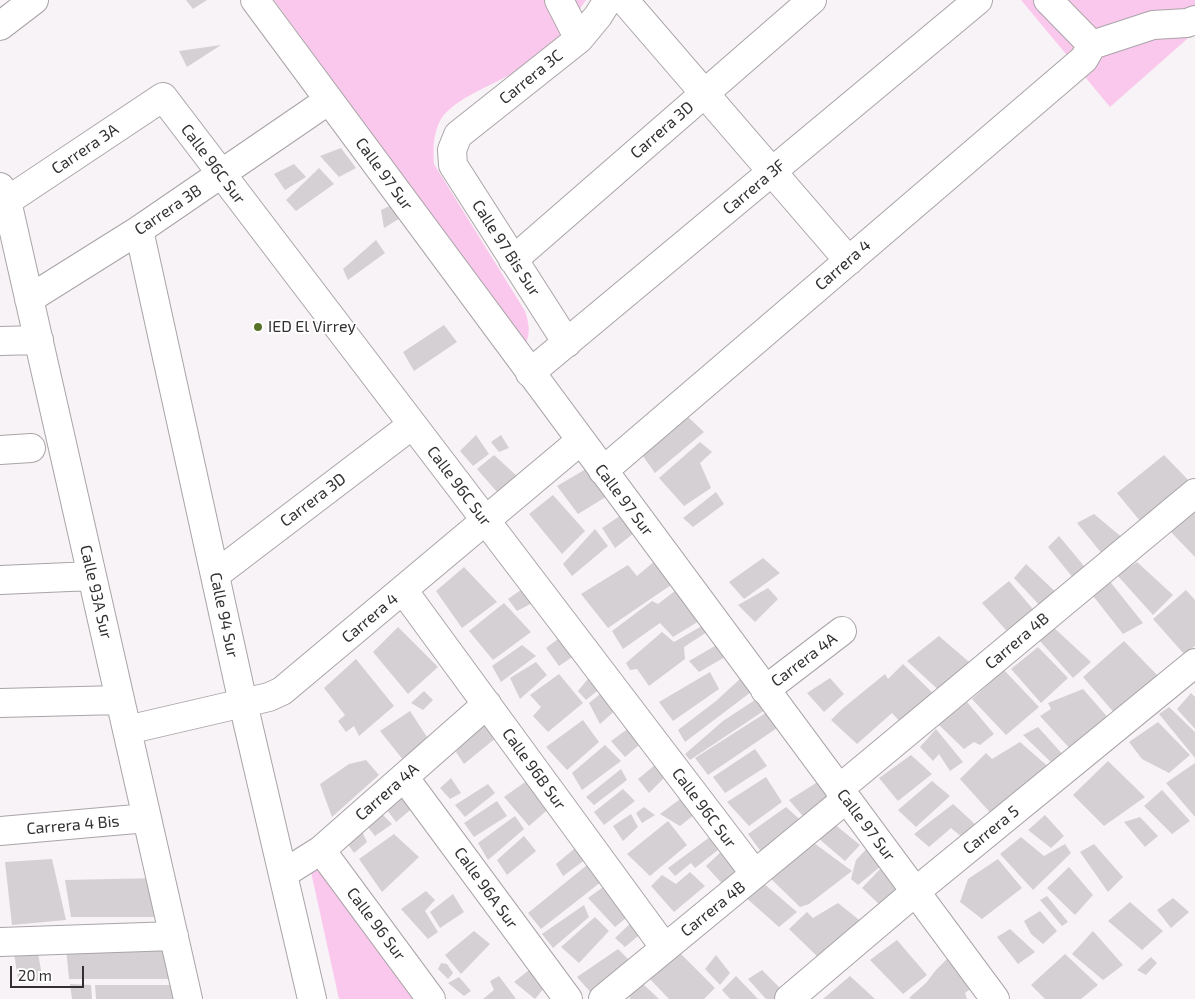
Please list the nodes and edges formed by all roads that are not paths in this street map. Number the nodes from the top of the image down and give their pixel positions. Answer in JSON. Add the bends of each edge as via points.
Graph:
{"nodes":[{"id":1,"x":34,"y":0,"type":"edge"},
{"id":2,"x":255,"y":0,"type":"edge"},
{"id":3,"x":559,"y":0,"type":"edge"},
{"id":4,"x":812,"y":0,"type":"edge"},
{"id":5,"x":978,"y":0,"type":"edge"},
{"id":6,"x":1048,"y":0,"type":"edge"},
{"id":7,"x":626,"y":2,"type":"edge"},
{"id":8,"x":1195,"y":20,"type":"edge"},
{"id":9,"x":0,"y":26,"type":"edge"},
{"id":10,"x":579,"y":38,"type":"junction"},
{"id":11,"x":1088,"y":52,"type":"junction"},
{"id":12,"x":704,"y":93,"type":"junction"},
{"id":13,"x":162,"y":97,"type":"joint"},
{"id":14,"x":329,"y":100,"type":"junction"},
{"id":15,"x":452,"y":150,"type":"joint"},
{"id":16,"x":772,"y":172,"type":"junction"},
{"id":17,"x":221,"y":174,"type":"junction"},
{"id":18,"x":4,"y":194,"type":"edge"},
{"id":19,"x":139,"y":230,"type":"junction"},
{"id":20,"x":513,"y":260,"type":"junction"},
{"id":21,"x":849,"y":261,"type":"junction"},
{"id":22,"x":29,"y":299,"type":"junction"},
{"id":23,"x":39,"y":340,"type":"junction"},
{"id":24,"x":0,"y":342,"type":"edge"},
{"id":25,"x":567,"y":343,"type":"junction"},
{"id":26,"x":530,"y":373,"type":"junction"},
{"id":27,"x":412,"y":424,"type":"junction"},
{"id":28,"x":580,"y":441,"type":"junction"},
{"id":29,"x":31,"y":448,"type":"dead end"},
{"id":30,"x":0,"y":450,"type":"edge"},
{"id":31,"x":603,"y":471,"type":"junction"},
{"id":32,"x":1195,"y":493,"type":"edge"},
{"id":33,"x":486,"y":520,"type":"junction"},
{"id":34,"x":215,"y":575,"type":"junction"},
{"id":35,"x":92,"y":576,"type":"junction"},
{"id":36,"x":0,"y":580,"type":"edge"},
{"id":37,"x":403,"y":590,"type":"junction"},
{"id":38,"x":842,"y":631,"type":"dead end"},
{"id":39,"x":1195,"y":663,"type":"edge"},
{"id":40,"x":765,"y":690,"type":"junction"},
{"id":41,"x":120,"y":700,"type":"junction"},
{"id":42,"x":0,"y":702,"type":"edge"},
{"id":43,"x":243,"y":703,"type":"junction"},
{"id":44,"x":487,"y":704,"type":"junction"},
{"id":45,"x":127,"y":730,"type":"junction"},
{"id":46,"x":404,"y":777,"type":"junction"},
{"id":47,"x":842,"y":794,"type":"junction"},
{"id":48,"x":146,"y":818,"type":"junction"},
{"id":49,"x":0,"y":831,"type":"edge"},
{"id":50,"x":321,"y":850,"type":"junction"},
{"id":51,"x":283,"y":874,"type":"junction"},
{"id":52,"x":755,"y":874,"type":"junction"},
{"id":53,"x":915,"y":892,"type":"junction"},
{"id":54,"x":174,"y":936,"type":"junction"},
{"id":55,"x":0,"y":942,"type":"edge"},
{"id":56,"x":665,"y":948,"type":"junction"},
{"id":57,"x":188,"y":999,"type":"edge"},
{"id":58,"x":312,"y":999,"type":"edge"},
{"id":59,"x":432,"y":999,"type":"edge"},
{"id":60,"x":568,"y":999,"type":"edge"},
{"id":61,"x":603,"y":999,"type":"edge"},
{"id":62,"x":789,"y":999,"type":"edge"},
{"id":63,"x":995,"y":999,"type":"edge"}],
"edges":[{"from":1,"to":9,"type":"street"},
{"from":2,"to":14,"type":"street","name":"Calle 97 Sur"},
{"from":3,"to":10,"type":"street"},
{"from":4,"to":12,"type":"street","name":"Carrera 3D"},
{"from":5,"to":16,"type":"street","name":"Carrera 3F"},
{"from":6,"to":11,"type":"street"},
{"from":7,"to":10,"type":"street","name":"Carrera 3C","via":[[598,16]]},
{"from":7,"to":12,"type":"street"},
{"from":8,"to":11,"type":"street","via":[[1153,24]]},
{"from":10,"to":15,"type":"street","name":"Carrera 3C","via":[[458,135]]},
{"from":11,"to":21,"type":"street","name":"Carrera 4"},
{"from":12,"to":16,"type":"street"},
{"from":12,"to":20,"type":"street","name":"Carrera 3D"},
{"from":13,"to":17,"type":"street","name":"Calle 96C Sur"},
{"from":13,"to":18,"type":"street","name":"Carrera 3A"},
{"from":14,"to":17,"type":"street","name":"Carrera 3B"},
{"from":14,"to":26,"type":"street","name":"Calle 97 Sur"},
{"from":15,"to":20,"type":"street","name":"Calle 97 Bis Sur","via":[[453,165]]},
{"from":16,"to":21,"type":"street"},
{"from":16,"to":25,"type":"street","name":"Carrera 3F"},
{"from":17,"to":19,"type":"street","name":"Carrera 3B"},
{"from":17,"to":27,"type":"street","name":"Calle 96C Sur"},
{"from":18,"to":22,"type":"street","name":"Calle 93A Sur"},
{"from":19,"to":22,"type":"street","name":"Carrera 3B"},
{"from":19,"to":34,"type":"street","name":"Calle 94 Sur"},
{"from":20,"to":25,"type":"street","name":"Calle 97 Bis Sur"},
{"from":21,"to":31,"type":"street","name":"Carrera 4"},
{"from":22,"to":23,"type":"street","name":"Calle 93A Sur"},
{"from":23,"to":24,"type":"street"},
{"from":23,"to":35,"type":"street","name":"Calle 93A Sur"},
{"from":25,"to":26,"type":"street","name":"Carrera 3F"},
{"from":26,"to":28,"type":"street","name":"Calle 97 Sur"},
{"from":27,"to":33,"type":"street","name":"Calle 96C Sur"},
{"from":27,"to":34,"type":"street","name":"Carrera 3D"},
{"from":28,"to":31,"type":"street","name":"Calle 97 Sur"},
{"from":28,"to":33,"type":"street","name":"Carrera 4"},
{"from":29,"to":30,"type":"street"},
{"from":31,"to":40,"type":"street","name":"Calle 97 Sur"},
{"from":32,"to":47,"type":"street","name":"Carrera 4B"},
{"from":33,"to":37,"type":"street","name":"Carrera 4"},
{"from":33,"to":52,"type":"street","name":"Calle 96C Sur"},
{"from":34,"to":43,"type":"street","name":"Calle 94 Sur"},
{"from":35,"to":36,"type":"street"},
{"from":35,"to":41,"type":"street","name":"Calle 93A Sur"},
{"from":37,"to":43,"type":"street","name":"Carrera 4","via":[[282,692]]},
{"from":37,"to":44,"type":"street","name":"Calle 96B Sur"},
{"from":38,"to":40,"type":"street","name":"Carrera 4A"},
{"from":39,"to":53,"type":"street","name":"Carrera 5"},
{"from":40,"to":47,"type":"street","name":"Calle 97 Sur"},
{"from":41,"to":42,"type":"street"},
{"from":41,"to":45,"type":"street","name":"Calle 93A Sur"},
{"from":43,"to":45,"type":"street","name":"Carrera 4"},
{"from":43,"to":51,"type":"street","name":"Calle 94 Sur"},
{"from":44,"to":46,"type":"street","name":"Carrera 4A"},
{"from":44,"to":56,"type":"street","name":"Calle 96B Sur"},
{"from":45,"to":48,"type":"street","name":"Calle 93A Sur"},
{"from":46,"to":50,"type":"street","name":"Carrera 4A"},
{"from":46,"to":60,"type":"street","name":"Calle 96A Sur"},
{"from":47,"to":52,"type":"street","name":"Carrera 4B"},
{"from":47,"to":53,"type":"street","name":"Calle 97 Sur"},
{"from":48,"to":49,"type":"street","name":"Carrera 4 Bis"},
{"from":48,"to":54,"type":"street","name":"Calle 93A Sur"},
{"from":50,"to":51,"type":"street","name":"Carrera 4A"},
{"from":50,"to":59,"type":"street","name":"Calle 96 Sur"},
{"from":51,"to":58,"type":"street","name":"Calle 94 Sur"},
{"from":52,"to":56,"type":"street","name":"Carrera 4B"},
{"from":53,"to":62,"type":"street","name":"Carrera 5"},
{"from":53,"to":63,"type":"street","name":"Calle 97 Sur"},
{"from":54,"to":55,"type":"street"},
{"from":54,"to":57,"type":"street","name":"Calle 93A Sur"},
{"from":56,"to":61,"type":"street","name":"Carrera 4B"}]}
